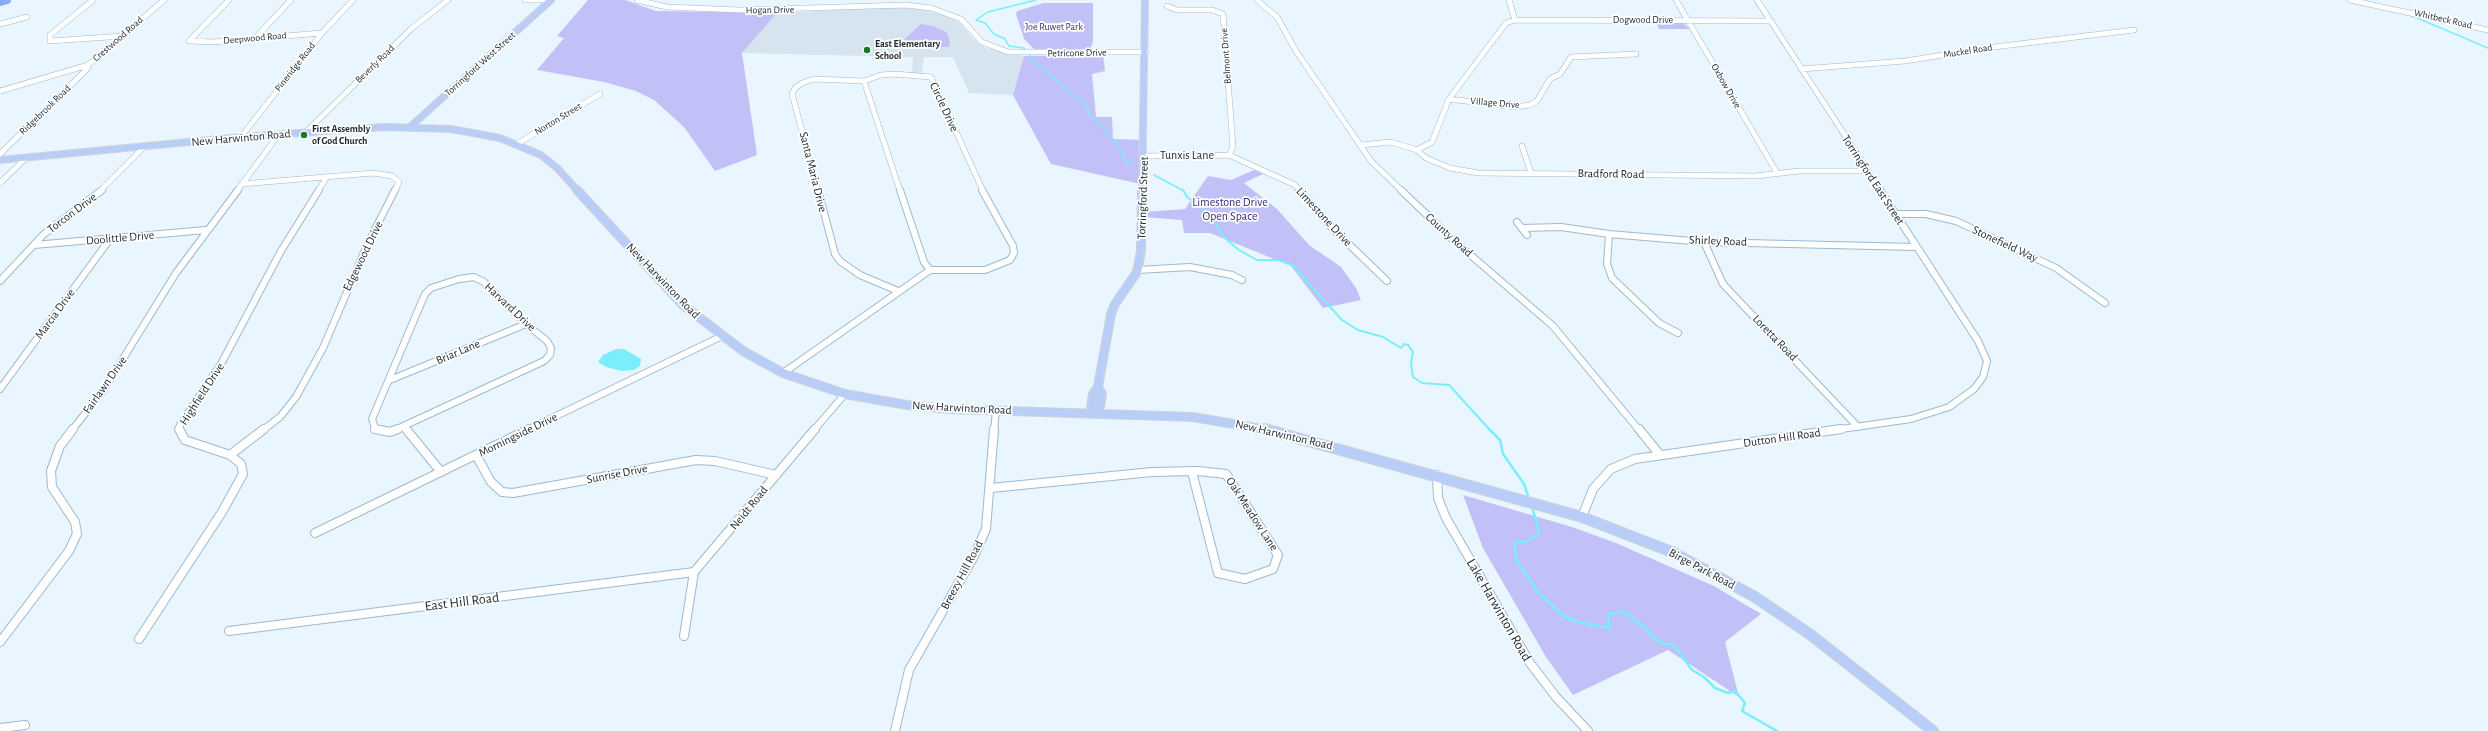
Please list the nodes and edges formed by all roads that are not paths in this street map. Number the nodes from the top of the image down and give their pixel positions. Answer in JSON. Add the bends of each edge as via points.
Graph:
{"nodes":[{"id":1,"x":7,"y":0,"type":"edge"},
{"id":2,"x":93,"y":0,"type":"edge"},
{"id":3,"x":164,"y":0,"type":"edge"},
{"id":4,"x":229,"y":0,"type":"edge"},
{"id":5,"x":291,"y":0,"type":"edge"},
{"id":6,"x":353,"y":0,"type":"edge"},
{"id":7,"x":448,"y":0,"type":"edge"},
{"id":8,"x":525,"y":0,"type":"edge"},
{"id":9,"x":550,"y":0,"type":"edge"},
{"id":10,"x":637,"y":0,"type":"edge"},
{"id":11,"x":1145,"y":0,"type":"edge"},
{"id":12,"x":1257,"y":0,"type":"edge"},
{"id":13,"x":1509,"y":0,"type":"edge"},
{"id":14,"x":1676,"y":0,"type":"edge"},
{"id":15,"x":1757,"y":0,"type":"edge"},
{"id":16,"x":2350,"y":0,"type":"edge"},
{"id":17,"x":0,"y":2,"type":"edge"},
{"id":18,"x":1167,"y":6,"type":"dead end"},
{"id":19,"x":27,"y":17,"type":"dead end"},
{"id":20,"x":1515,"y":20,"type":"junction"},
{"id":21,"x":1688,"y":20,"type":"junction"},
{"id":22,"x":1770,"y":21,"type":"junction"},
{"id":23,"x":0,"y":24,"type":"edge"},
{"id":24,"x":2134,"y":30,"type":"dead end"},
{"id":25,"x":2488,"y":30,"type":"edge"},
{"id":26,"x":322,"y":33,"type":"junction"},
{"id":27,"x":123,"y":36,"type":"junction"},
{"id":28,"x":256,"y":38,"type":"junction"},
{"id":29,"x":1008,"y":52,"type":"joint"},
{"id":30,"x":1146,"y":52,"type":"junction"},
{"id":31,"x":1636,"y":54,"type":"dead end"},
{"id":32,"x":88,"y":65,"type":"junction"},
{"id":33,"x":1801,"y":69,"type":"junction"},
{"id":34,"x":864,"y":81,"type":"junction"},
{"id":35,"x":0,"y":91,"type":"edge"},
{"id":36,"x":600,"y":94,"type":"dead end"},
{"id":37,"x":1449,"y":99,"type":"junction"},
{"id":38,"x":410,"y":127,"type":"junction"},
{"id":39,"x":306,"y":132,"type":"junction"},
{"id":40,"x":279,"y":134,"type":"junction"},
{"id":41,"x":241,"y":137,"type":"junction"},
{"id":42,"x":516,"y":144,"type":"junction"},
{"id":43,"x":1361,"y":145,"type":"junction"},
{"id":44,"x":1522,"y":146,"type":"dead end"},
{"id":45,"x":144,"y":147,"type":"junction"},
{"id":46,"x":1417,"y":150,"type":"junction"},
{"id":47,"x":0,"y":154,"type":"edge"},
{"id":48,"x":1229,"y":155,"type":"junction"},
{"id":49,"x":1144,"y":156,"type":"junction"},
{"id":50,"x":26,"y":158,"type":"junction"},
{"id":51,"x":0,"y":160,"type":"edge"},
{"id":52,"x":1867,"y":171,"type":"junction"},
{"id":53,"x":1531,"y":173,"type":"junction"},
{"id":54,"x":1777,"y":173,"type":"junction"},
{"id":55,"x":327,"y":177,"type":"junction"},
{"id":56,"x":0,"y":183,"type":"edge"},
{"id":57,"x":241,"y":184,"type":"junction"},
{"id":58,"x":1895,"y":214,"type":"junction"},
{"id":59,"x":1517,"y":222,"type":"dead end"},
{"id":60,"x":1522,"y":228,"type":"junction"},
{"id":61,"x":206,"y":230,"type":"junction"},
{"id":62,"x":1609,"y":234,"type":"junction"},
{"id":63,"x":1527,"y":235,"type":"dead end"},
{"id":64,"x":110,"y":239,"type":"junction"},
{"id":65,"x":1704,"y":242,"type":"junction"},
{"id":66,"x":34,"y":245,"type":"junction"},
{"id":67,"x":1915,"y":247,"type":"junction"},
{"id":68,"x":930,"y":270,"type":"junction"},
{"id":69,"x":1138,"y":270,"type":"junction"},
{"id":70,"x":1242,"y":280,"type":"dead end"},
{"id":71,"x":0,"y":281,"type":"edge"},
{"id":72,"x":1387,"y":281,"type":"dead end"},
{"id":73,"x":898,"y":290,"type":"junction"},
{"id":74,"x":2105,"y":303,"type":"dead end"},
{"id":75,"x":526,"y":324,"type":"junction"},
{"id":76,"x":1678,"y":333,"type":"dead end"},
{"id":77,"x":722,"y":336,"type":"junction"},
{"id":78,"x":1987,"y":361,"type":"joint"},
{"id":79,"x":783,"y":373,"type":"junction"},
{"id":80,"x":390,"y":380,"type":"junction"},
{"id":81,"x":0,"y":389,"type":"edge"},
{"id":82,"x":845,"y":394,"type":"junction"},
{"id":83,"x":996,"y":410,"type":"junction"},
{"id":84,"x":1095,"y":414,"type":"junction"},
{"id":85,"x":404,"y":427,"type":"junction"},
{"id":86,"x":1858,"y":427,"type":"junction"},
{"id":87,"x":230,"y":455,"type":"junction"},
{"id":88,"x":1660,"y":455,"type":"junction"},
{"id":89,"x":476,"y":456,"type":"junction"},
{"id":90,"x":441,"y":472,"type":"junction"},
{"id":91,"x":1192,"y":472,"type":"junction"},
{"id":92,"x":776,"y":475,"type":"junction"},
{"id":93,"x":1437,"y":475,"type":"junction"},
{"id":94,"x":991,"y":488,"type":"junction"},
{"id":95,"x":1582,"y":517,"type":"junction"},
{"id":96,"x":315,"y":534,"type":"dead end"},
{"id":97,"x":694,"y":572,"type":"junction"},
{"id":98,"x":229,"y":631,"type":"dead end"},
{"id":99,"x":684,"y":636,"type":"dead end"},
{"id":100,"x":139,"y":640,"type":"dead end"},
{"id":101,"x":0,"y":642,"type":"edge"},
{"id":102,"x":25,"y":725,"type":"dead end"},
{"id":103,"x":0,"y":728,"type":"edge"},
{"id":104,"x":895,"y":731,"type":"edge"},
{"id":105,"x":1588,"y":731,"type":"edge"},
{"id":106,"x":1933,"y":731,"type":"edge"}],
"edges":[{"from":1,"to":17,"type":"highway"},
{"from":2,"to":27,"type":"street","via":[[50,35],[50,40]]},
{"from":3,"to":27,"type":"street","name":"Crestwood Road"},
{"from":4,"to":28,"type":"street","name":"Deepwood Road","via":[[189,41],[193,43]]},
{"from":5,"to":28,"type":"street"},
{"from":6,"to":26,"type":"street","name":"Pineridge Road"},
{"from":7,"to":39,"type":"street","name":"Beverly Road","via":[[412,28]]},
{"from":8,"to":9,"type":"street"},
{"from":9,"to":38,"type":"main road","name":"Torringford West Street"},
{"from":10,"to":29,"type":"street","name":"Hogan Drive","via":[[667,8],[740,10],[791,10],[850,5],[925,7],[961,19],[982,42]]},
{"from":11,"to":30,"type":"main road","name":"Torringford Street"},
{"from":12,"to":43,"type":"street","name":"County Road","via":[[1278,17],[1296,51]]},
{"from":13,"to":20,"type":"street"},
{"from":14,"to":21,"type":"street","name":"Oxbow Drive"},
{"from":15,"to":22,"type":"street","name":"Torringford East Street"},
{"from":16,"to":25,"type":"street","name":"Whitbeck Road"},
{"from":18,"to":48,"type":"street","name":"Belmont Drive","via":[[1178,10],[1212,10],[1223,14],[1233,146]]},
{"from":19,"to":23,"type":"street"},
{"from":20,"to":21,"type":"street","name":"Dogwood Drive"},
{"from":20,"to":37,"type":"street","via":[[1506,23]]},
{"from":21,"to":22,"type":"street","name":"Dogwood Drive"},
{"from":21,"to":54,"type":"street","name":"Oxbow Drive"},
{"from":22,"to":33,"type":"street","name":"Torringford East Street"},
{"from":24,"to":33,"type":"street","name":"Muckel Road","via":[[1905,61]]},
{"from":26,"to":28,"type":"street","name":"Deepwood Road"},
{"from":26,"to":41,"type":"street","name":"Pineridge Road"},
{"from":27,"to":32,"type":"street","name":"Crestwood Road"},
{"from":29,"to":30,"type":"street","name":"Petricone Drive"},
{"from":30,"to":49,"type":"main road","name":"Torringford Street"},
{"from":31,"to":37,"type":"street","name":"Village Drive","via":[[1579,54],[1571,57],[1560,74],[1550,80],[1537,101],[1530,105],[1515,107]]},
{"from":32,"to":35,"type":"street","name":"Crestwood Road"},
{"from":32,"to":47,"type":"street","name":"Ridgebrook Road","via":[[87,69]]},
{"from":33,"to":52,"type":"street","name":"Torringford East Street"},
{"from":34,"to":68,"type":"street","via":[[924,262]]},
{"from":34,"to":68,"type":"street","name":"Circle Drive","via":[[881,75],[895,74],[931,77],[973,173],[1013,246],[1014,253],[1010,260],[998,267],[969,271]]},
{"from":34,"to":73,"type":"street","name":"Santa Maria Drive","via":[[814,79],[802,83],[792,94],[835,254],[840,261],[860,275]]},
{"from":36,"to":42,"type":"street","name":"Norton Street"},
{"from":37,"to":46,"type":"street","via":[[1432,142]]},
{"from":38,"to":39,"type":"main road","name":"New Harwinton Road"},
{"from":38,"to":42,"type":"main road","name":"New Harwinton Road","via":[[451,129]]},
{"from":39,"to":40,"type":"main road","name":"New Harwinton Road"},
{"from":40,"to":41,"type":"main road","name":"New Harwinton Road"},
{"from":40,"to":57,"type":"street","name":"Fairlawn Drive"},
{"from":41,"to":45,"type":"main road","name":"New Harwinton Road"},
{"from":42,"to":77,"type":"main road","name":"New Harwinton Road","via":[[541,155],[557,168],[682,305]]},
{"from":43,"to":46,"type":"street","name":"Bradford Road","via":[[1391,142]]},
{"from":43,"to":88,"type":"street","name":"County Road","via":[[1371,161],[1452,239],[1553,326]]},
{"from":44,"to":53,"type":"street"},
{"from":45,"to":50,"type":"main road","name":"New Harwinton Road"},
{"from":45,"to":66,"type":"street","name":"Torcon Drive","via":[[109,184],[54,226]]},
{"from":46,"to":53,"type":"street","name":"Bradford Road","via":[[1426,158],[1450,168],[1478,173]]},
{"from":48,"to":49,"type":"street","name":"Tunxis Lane"},
{"from":48,"to":72,"type":"street","name":"Limestone Drive","via":[[1295,185],[1332,228]]},
{"from":49,"to":69,"type":"main road","name":"Torringford Street","via":[[1142,248]]},
{"from":50,"to":51,"type":"main road","name":"New Harwinton Road"},
{"from":50,"to":56,"type":"street"},
{"from":52,"to":54,"type":"street","name":"Bradford Road"},
{"from":52,"to":58,"type":"street","name":"Torringford East Street"},
{"from":53,"to":54,"type":"street","name":"Bradford Road","via":[[1756,176]]},
{"from":55,"to":57,"type":"street","name":"Edgewood Drive"},
{"from":55,"to":87,"type":"street","name":"Highfield Drive","via":[[281,251],[221,364],[180,425],[179,431],[184,440]]},
{"from":55,"to":87,"type":"street","name":"Edgewood Drive","via":[[383,173],[400,182],[368,242],[322,348],[296,397],[280,417]]},
{"from":57,"to":61,"type":"street","name":"Fairlawn Drive"},
{"from":58,"to":67,"type":"street","name":"Torringford East Street"},
{"from":58,"to":74,"type":"street","name":"Stonefield Way","via":[[1926,214],[1956,221],[2056,268]]},
{"from":59,"to":60,"type":"street"},
{"from":60,"to":62,"type":"street","name":"Shirley Road","via":[[1561,227]]},
{"from":60,"to":63,"type":"street"},
{"from":61,"to":64,"type":"street","name":"Doolittle Drive"},
{"from":61,"to":101,"type":"street","name":"Fairlawn Drive","via":[[176,273],[103,391],[60,446],[52,471],[52,487],[75,522],[77,534],[69,551]]},
{"from":62,"to":65,"type":"street","name":"Shirley Road"},
{"from":62,"to":76,"type":"street","via":[[1607,264],[1612,278],[1659,323]]},
{"from":64,"to":66,"type":"street","name":"Doolittle Drive"},
{"from":64,"to":81,"type":"street","name":"Marcia Drive"},
{"from":65,"to":67,"type":"street","name":"Shirley Road"},
{"from":65,"to":86,"type":"street","name":"Loretta Road","via":[[1722,284]]},
{"from":66,"to":71,"type":"street","name":"Torcon Drive"},
{"from":67,"to":78,"type":"street","name":"Torringford East Street","via":[[1978,341]]},
{"from":68,"to":73,"type":"street"},
{"from":69,"to":70,"type":"street","via":[[1190,267],[1232,275]]},
{"from":69,"to":84,"type":"main road","name":"Torringford Street","via":[[1114,307],[1098,387],[1102,394],[1100,407]]},
{"from":73,"to":79,"type":"street"},
{"from":75,"to":80,"type":"street","name":"Briar Lane"},
{"from":75,"to":80,"type":"street","name":"Harvard Drive","via":[[484,282],[474,277],[431,288],[425,294]]},
{"from":75,"to":85,"type":"street","name":"Harvard Drive","via":[[548,341],[550,354],[544,361]]},
{"from":77,"to":79,"type":"main road","name":"New Harwinton Road"},
{"from":77,"to":89,"type":"street","name":"Morningside Drive"},
{"from":78,"to":86,"type":"street","name":"Dutton Hill Road","via":[[1983,377],[1974,388],[1949,407],[1911,419]]},
{"from":79,"to":82,"type":"main road","name":"New Harwinton Road"},
{"from":80,"to":85,"type":"street","name":"Harvard Drive","via":[[372,419],[375,430],[390,432]]},
{"from":82,"to":83,"type":"main road","name":"New Harwinton Road","via":[[907,405]]},
{"from":82,"to":92,"type":"street","name":"Neidt Road"},
{"from":83,"to":84,"type":"main road","name":"New Harwinton Road"},
{"from":83,"to":94,"type":"street","name":"Breezy Hill Road"},
{"from":84,"to":93,"type":"main road","name":"New Harwinton Road","via":[[1193,417],[1253,426]]},
{"from":85,"to":90,"type":"street"},
{"from":86,"to":88,"type":"street","name":"Dutton Hill Road"},
{"from":87,"to":100,"type":"street","via":[[243,469],[237,486]]},
{"from":88,"to":95,"type":"street","name":"Dutton Hill Road","via":[[1635,459],[1611,469],[1593,489]]},
{"from":89,"to":90,"type":"street","name":"Morningside Drive"},
{"from":89,"to":92,"type":"street","name":"Sunrise Drive","via":[[491,482],[502,492],[514,493],[688,461],[715,461]]},
{"from":90,"to":96,"type":"street","name":"Morningside Drive"},
{"from":91,"to":91,"type":"street","name":"Oak Meadow Lane","via":[[1226,474],[1278,555],[1273,569],[1245,579],[1218,573]]},
{"from":91,"to":94,"type":"street","name":"Oak Meadow Lane","via":[[1101,476]]},
{"from":92,"to":97,"type":"street","name":"Neidt Road"},
{"from":93,"to":95,"type":"main road","name":"Birge Park Road"},
{"from":93,"to":105,"type":"street","name":"Lake Harwinton Road","via":[[1438,498],[1446,518],[1530,663],[1556,697]]},
{"from":94,"to":104,"type":"street","name":"Breezy Hill Road","via":[[986,529],[974,556],[910,670]]},
{"from":95,"to":106,"type":"main road","name":"Birge Park Road","via":[[1672,552],[1755,597],[1811,635]]},
{"from":97,"to":98,"type":"street","name":"East Hill Road"},
{"from":97,"to":99,"type":"street"},
{"from":102,"to":103,"type":"street"}]}
